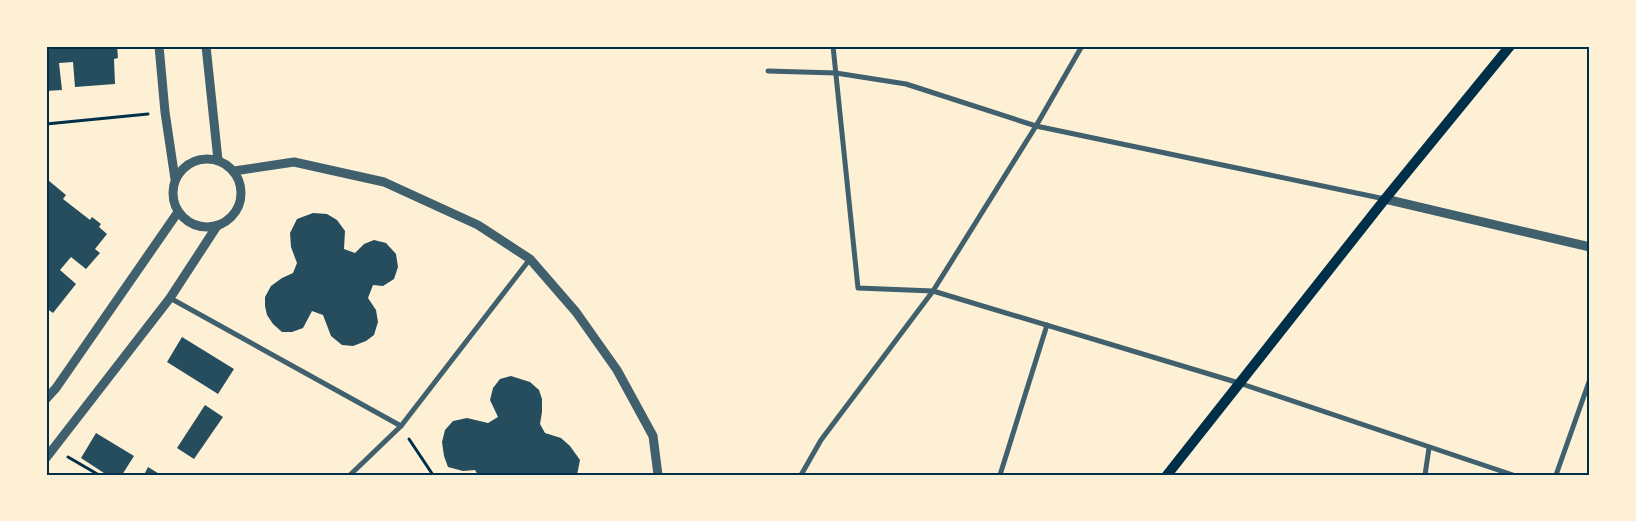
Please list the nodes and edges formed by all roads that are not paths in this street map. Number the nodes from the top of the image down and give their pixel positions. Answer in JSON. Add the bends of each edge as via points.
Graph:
{"nodes":[{"id":1,"x":159,"y":46,"type":"edge"},
{"id":2,"x":206,"y":46,"type":"edge"},
{"id":3,"x":833,"y":46,"type":"edge"},
{"id":4,"x":1082,"y":46,"type":"edge"},
{"id":5,"x":1510,"y":46,"type":"edge"},
{"id":6,"x":768,"y":71,"type":"dead end"},
{"id":7,"x":836,"y":73,"type":"junction"},
{"id":8,"x":1036,"y":126,"type":"junction"},
{"id":9,"x":218,"y":160,"type":"junction"},
{"id":10,"x":234,"y":171,"type":"junction"},
{"id":11,"x":175,"y":179,"type":"junction"},
{"id":12,"x":1385,"y":199,"type":"junction"},
{"id":13,"x":178,"y":212,"type":"junction"},
{"id":14,"x":217,"y":226,"type":"junction"},
{"id":15,"x":1590,"y":247,"type":"edge"},
{"id":16,"x":530,"y":259,"type":"junction"},
{"id":17,"x":933,"y":291,"type":"junction"},
{"id":18,"x":170,"y":298,"type":"junction"},
{"id":19,"x":1047,"y":325,"type":"junction"},
{"id":20,"x":1590,"y":379,"type":"edge"},
{"id":21,"x":1239,"y":383,"type":"junction"},
{"id":22,"x":46,"y":399,"type":"edge"},
{"id":23,"x":401,"y":426,"type":"junction"},
{"id":24,"x":1429,"y":448,"type":"junction"},
{"id":25,"x":46,"y":458,"type":"edge"},
{"id":26,"x":350,"y":475,"type":"edge"},
{"id":27,"x":658,"y":475,"type":"edge"},
{"id":28,"x":800,"y":475,"type":"edge"},
{"id":29,"x":1000,"y":475,"type":"edge"},
{"id":30,"x":1167,"y":475,"type":"edge"},
{"id":31,"x":1425,"y":475,"type":"edge"},
{"id":32,"x":1513,"y":475,"type":"edge"},
{"id":33,"x":1556,"y":475,"type":"edge"}],
"edges":[{"from":1,"to":11,"type":"street"},
{"from":2,"to":9,"type":"street"},
{"from":3,"to":7,"type":"street"},
{"from":4,"to":8,"type":"street"},
{"from":5,"to":12,"type":"main road"},
{"from":6,"to":7,"type":"street"},
{"from":7,"to":8,"type":"street","via":[[906,84]]},
{"from":7,"to":17,"type":"street","via":[[858,288]]},
{"from":8,"to":12,"type":"street"},
{"from":8,"to":17,"type":"street"},
{"from":9,"to":10,"type":"street"},
{"from":9,"to":11,"type":"street","via":[[203,158],[188,164]]},
{"from":10,"to":14,"type":"street","via":[[240,181],[240,203],[227,221]]},
{"from":10,"to":16,"type":"street","via":[[294,162],[384,182],[478,225]]},
{"from":11,"to":13,"type":"street","via":[[172,190]]},
{"from":12,"to":15,"type":"street"},
{"from":12,"to":21,"type":"main road"},
{"from":13,"to":14,"type":"street","via":[[196,225]]},
{"from":13,"to":22,"type":"street"},
{"from":14,"to":18,"type":"street"},
{"from":16,"to":23,"type":"street"},
{"from":16,"to":27,"type":"street","via":[[576,312],[617,370],[653,436]]},
{"from":17,"to":19,"type":"street"},
{"from":17,"to":28,"type":"street","via":[[821,440]]},
{"from":18,"to":23,"type":"street"},
{"from":18,"to":25,"type":"street"},
{"from":19,"to":21,"type":"street"},
{"from":19,"to":29,"type":"street"},
{"from":20,"to":33,"type":"street"},
{"from":21,"to":24,"type":"street"},
{"from":21,"to":30,"type":"main road"},
{"from":23,"to":26,"type":"street"},
{"from":24,"to":31,"type":"street"},
{"from":24,"to":32,"type":"street"}]}
